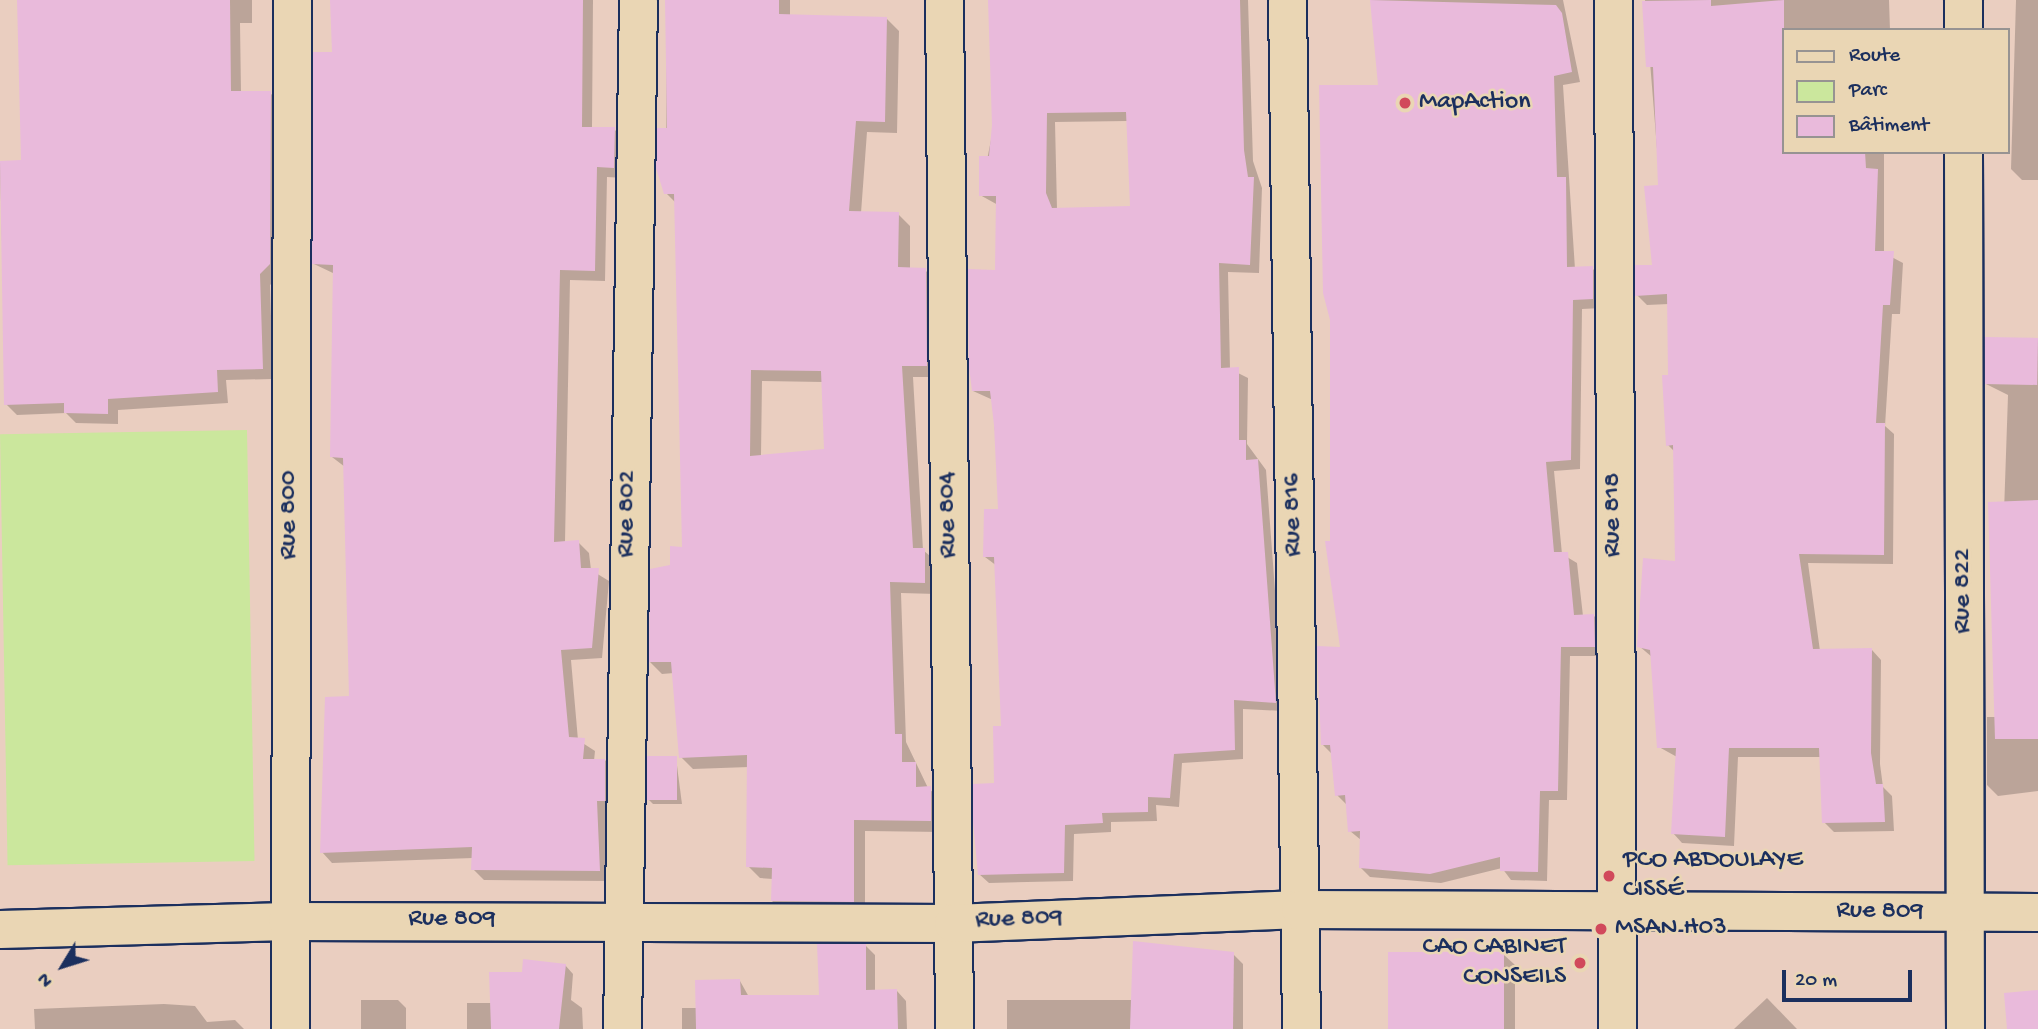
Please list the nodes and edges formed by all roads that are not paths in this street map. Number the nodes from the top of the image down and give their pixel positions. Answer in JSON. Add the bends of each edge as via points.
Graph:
{"nodes":[{"id":1,"x":292,"y":0,"type":"edge"},
{"id":2,"x":638,"y":0,"type":"edge"},
{"id":3,"x":944,"y":0,"type":"edge"},
{"id":4,"x":1287,"y":0,"type":"edge"},
{"id":5,"x":1613,"y":0,"type":"edge"},
{"id":6,"x":1963,"y":0,"type":"edge"},
{"id":7,"x":1963,"y":28,"type":"edge"},
{"id":8,"x":1963,"y":154,"type":"edge"},
{"id":9,"x":1300,"y":909,"type":"junction"},
{"id":10,"x":1616,"y":910,"type":"junction"},
{"id":11,"x":2038,"y":912,"type":"edge"},
{"id":12,"x":1965,"y":913,"type":"junction"},
{"id":13,"x":621,"y":919,"type":"junction"},
{"id":14,"x":287,"y":920,"type":"junction"},
{"id":15,"x":953,"y":923,"type":"junction"},
{"id":16,"x":0,"y":929,"type":"edge"},
{"id":17,"x":290,"y":1029,"type":"edge"},
{"id":18,"x":622,"y":1029,"type":"edge"},
{"id":19,"x":954,"y":1029,"type":"edge"},
{"id":20,"x":1301,"y":1029,"type":"edge"},
{"id":21,"x":1617,"y":1029,"type":"edge"},
{"id":22,"x":1965,"y":1029,"type":"edge"}],
"edges":[{"from":1,"to":14,"type":"street","name":"Rue 800"},
{"from":2,"to":13,"type":"street","name":"Rue 802"},
{"from":3,"to":15,"type":"street","name":"Rue 804"},
{"from":4,"to":9,"type":"street","name":"Rue 816"},
{"from":5,"to":10,"type":"street","name":"Rue 818"},
{"from":6,"to":7,"type":"street"},
{"from":8,"to":12,"type":"street","name":"Rue 822"},
{"from":9,"to":10,"type":"street","name":"Rue 809"},
{"from":9,"to":15,"type":"street","name":"Rue 809"},
{"from":9,"to":20,"type":"street","name":"Rue 816"},
{"from":10,"to":12,"type":"street","name":"Rue 809"},
{"from":10,"to":21,"type":"street","name":"Rue 818"},
{"from":11,"to":12,"type":"street","name":"Rue 809"},
{"from":12,"to":22,"type":"street","name":"Rue 822"},
{"from":13,"to":14,"type":"street","name":"Rue 809"},
{"from":13,"to":15,"type":"street","name":"Rue 809"},
{"from":13,"to":18,"type":"street","name":"Rue 802"},
{"from":14,"to":16,"type":"street","name":"Rue 809"},
{"from":14,"to":17,"type":"street","name":"Rue 800"},
{"from":15,"to":19,"type":"street","name":"Rue 804"}]}
